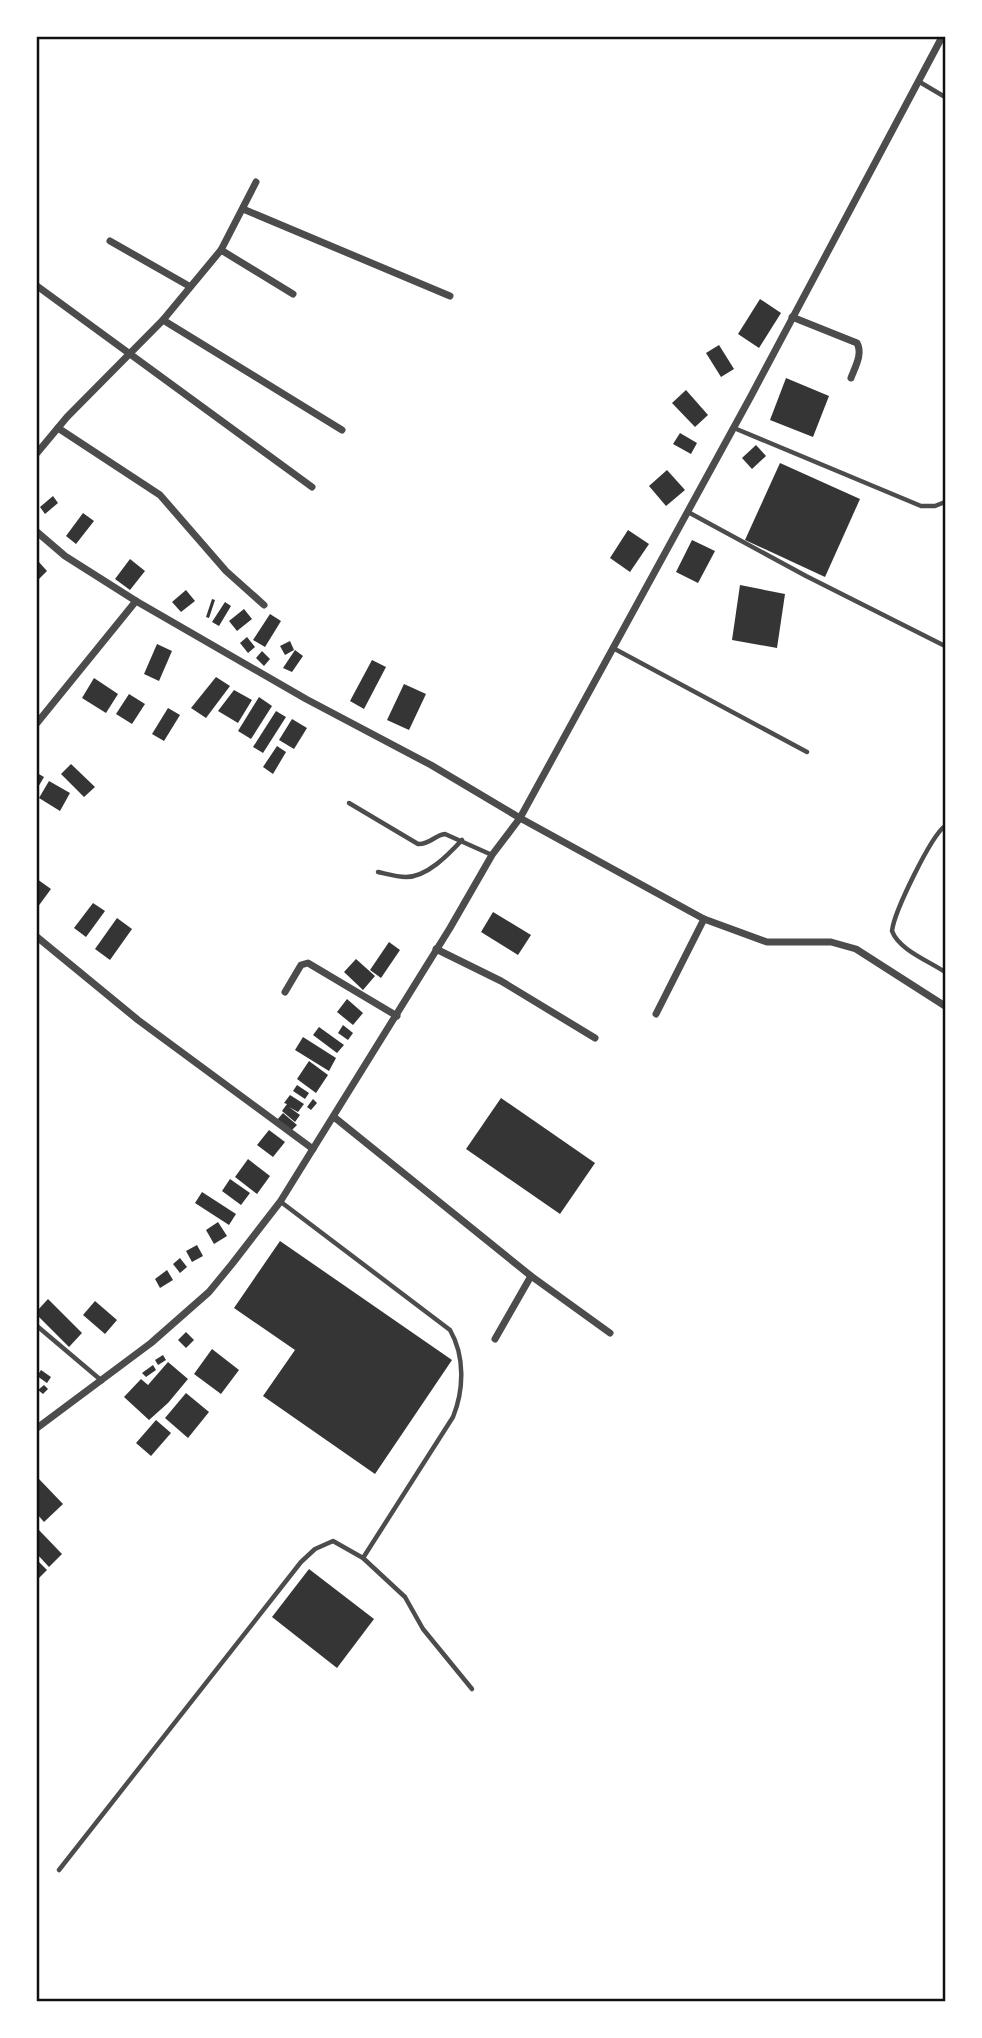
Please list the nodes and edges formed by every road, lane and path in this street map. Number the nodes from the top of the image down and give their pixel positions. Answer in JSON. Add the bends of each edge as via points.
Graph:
{"nodes":[{"id":1,"x":942,"y":37,"type":"edge"},
{"id":2,"x":917,"y":80,"type":"junction"},
{"id":3,"x":945,"y":97,"type":"edge"},
{"id":4,"x":256,"y":182,"type":"dead end"},
{"id":5,"x":243,"y":209,"type":"junction"},
{"id":6,"x":110,"y":241,"type":"dead end"},
{"id":7,"x":221,"y":250,"type":"junction"},
{"id":8,"x":37,"y":286,"type":"edge"},
{"id":9,"x":189,"y":286,"type":"junction"},
{"id":10,"x":292,"y":294,"type":"dead end"},
{"id":11,"x":450,"y":296,"type":"dead end"},
{"id":12,"x":792,"y":317,"type":"junction"},
{"id":13,"x":163,"y":320,"type":"junction"},
{"id":14,"x":131,"y":355,"type":"junction"},
{"id":15,"x":851,"y":378,"type":"dead end"},
{"id":16,"x":58,"y":428,"type":"junction"},
{"id":17,"x":734,"y":428,"type":"junction"},
{"id":18,"x":342,"y":430,"type":"dead end"},
{"id":19,"x":37,"y":453,"type":"edge"},
{"id":20,"x":312,"y":487,"type":"dead end"},
{"id":21,"x":945,"y":502,"type":"edge"},
{"id":22,"x":687,"y":512,"type":"junction"},
{"id":23,"x":37,"y":532,"type":"edge"},
{"id":24,"x":136,"y":601,"type":"junction"},
{"id":25,"x":264,"y":605,"type":"dead end"},
{"id":26,"x":945,"y":646,"type":"edge"},
{"id":27,"x":612,"y":648,"type":"junction"},
{"id":28,"x":37,"y":723,"type":"edge"},
{"id":29,"x":807,"y":752,"type":"dead end"},
{"id":30,"x":349,"y":803,"type":"dead end"},
{"id":31,"x":520,"y":818,"type":"junction"},
{"id":32,"x":945,"y":826,"type":"edge"},
{"id":33,"x":462,"y":840,"type":"junction"},
{"id":34,"x":492,"y":855,"type":"junction"},
{"id":35,"x":378,"y":872,"type":"dead end"},
{"id":36,"x":704,"y":919,"type":"junction"},
{"id":37,"x":37,"y":937,"type":"edge"},
{"id":38,"x":436,"y":949,"type":"junction"},
{"id":39,"x":945,"y":972,"type":"edge"},
{"id":40,"x":285,"y":992,"type":"dead end"},
{"id":41,"x":945,"y":1006,"type":"edge"},
{"id":42,"x":656,"y":1014,"type":"dead end"},
{"id":43,"x":397,"y":1016,"type":"junction"},
{"id":44,"x":595,"y":1038,"type":"dead end"},
{"id":45,"x":334,"y":1117,"type":"junction"},
{"id":46,"x":313,"y":1149,"type":"junction"},
{"id":47,"x":280,"y":1202,"type":"junction"},
{"id":48,"x":531,"y":1276,"type":"junction"},
{"id":49,"x":37,"y":1325,"type":"edge"},
{"id":50,"x":610,"y":1333,"type":"dead end"},
{"id":51,"x":495,"y":1339,"type":"dead end"},
{"id":52,"x":102,"y":1381,"type":"junction"},
{"id":53,"x":37,"y":1428,"type":"edge"},
{"id":54,"x":363,"y":1558,"type":"junction"},
{"id":55,"x":472,"y":1689,"type":"dead end"},
{"id":56,"x":59,"y":1870,"type":"dead end"}],
"edges":[{"from":1,"to":2,"type":"street"},
{"from":2,"to":3,"type":"lane"},
{"from":2,"to":12,"type":"street"},
{"from":4,"to":5,"type":"street"},
{"from":5,"to":7,"type":"street"},
{"from":5,"to":11,"type":"street"},
{"from":6,"to":9,"type":"street"},
{"from":7,"to":9,"type":"street"},
{"from":7,"to":10,"type":"street"},
{"from":8,"to":14,"type":"street"},
{"from":9,"to":13,"type":"street"},
{"from":12,"to":15,"type":"street","via":[[857,343],[859,357]]},
{"from":12,"to":17,"type":"street"},
{"from":13,"to":14,"type":"street"},
{"from":13,"to":18,"type":"street"},
{"from":14,"to":16,"type":"street"},
{"from":14,"to":20,"type":"street"},
{"from":16,"to":19,"type":"street"},
{"from":16,"to":25,"type":"street","via":[[160,495],[226,570]]},
{"from":17,"to":21,"type":"lane","via":[[920,506]]},
{"from":17,"to":22,"type":"street"},
{"from":22,"to":26,"type":"lane"},
{"from":22,"to":27,"type":"street"},
{"from":23,"to":24,"type":"street","via":[[65,556]]},
{"from":24,"to":28,"type":"street"},
{"from":24,"to":31,"type":"street"},
{"from":27,"to":29,"type":"lane"},
{"from":27,"to":31,"type":"street"},
{"from":30,"to":33,"type":"lane","via":[[418,844],[444,834]]},
{"from":31,"to":34,"type":"street"},
{"from":31,"to":36,"type":"street"},
{"from":32,"to":39,"type":"lane","via":[[936,834],[911,883],[892,931],[911,951]]},
{"from":33,"to":34,"type":"lane"},
{"from":33,"to":35,"type":"lane","via":[[419,874],[401,877]]},
{"from":34,"to":38,"type":"street"},
{"from":36,"to":41,"type":"street","via":[[767,942],[845,944]]},
{"from":36,"to":42,"type":"street"},
{"from":37,"to":46,"type":"street","via":[[138,1020]]},
{"from":38,"to":43,"type":"street"},
{"from":38,"to":44,"type":"street","via":[[501,981]]},
{"from":40,"to":43,"type":"street","via":[[301,965],[311,963]]},
{"from":43,"to":45,"type":"street"},
{"from":45,"to":46,"type":"street"},
{"from":45,"to":48,"type":"street"},
{"from":46,"to":47,"type":"street"},
{"from":47,"to":52,"type":"street","via":[[209,1293]]},
{"from":47,"to":54,"type":"lane","via":[[450,1331],[460,1352],[461,1389],[453,1417]]},
{"from":48,"to":50,"type":"street"},
{"from":48,"to":51,"type":"street"},
{"from":49,"to":52,"type":"lane"},
{"from":52,"to":53,"type":"street"},
{"from":54,"to":55,"type":"lane","via":[[405,1597]]},
{"from":54,"to":56,"type":"lane","via":[[333,1541],[319,1546],[301,1562]]}]}
